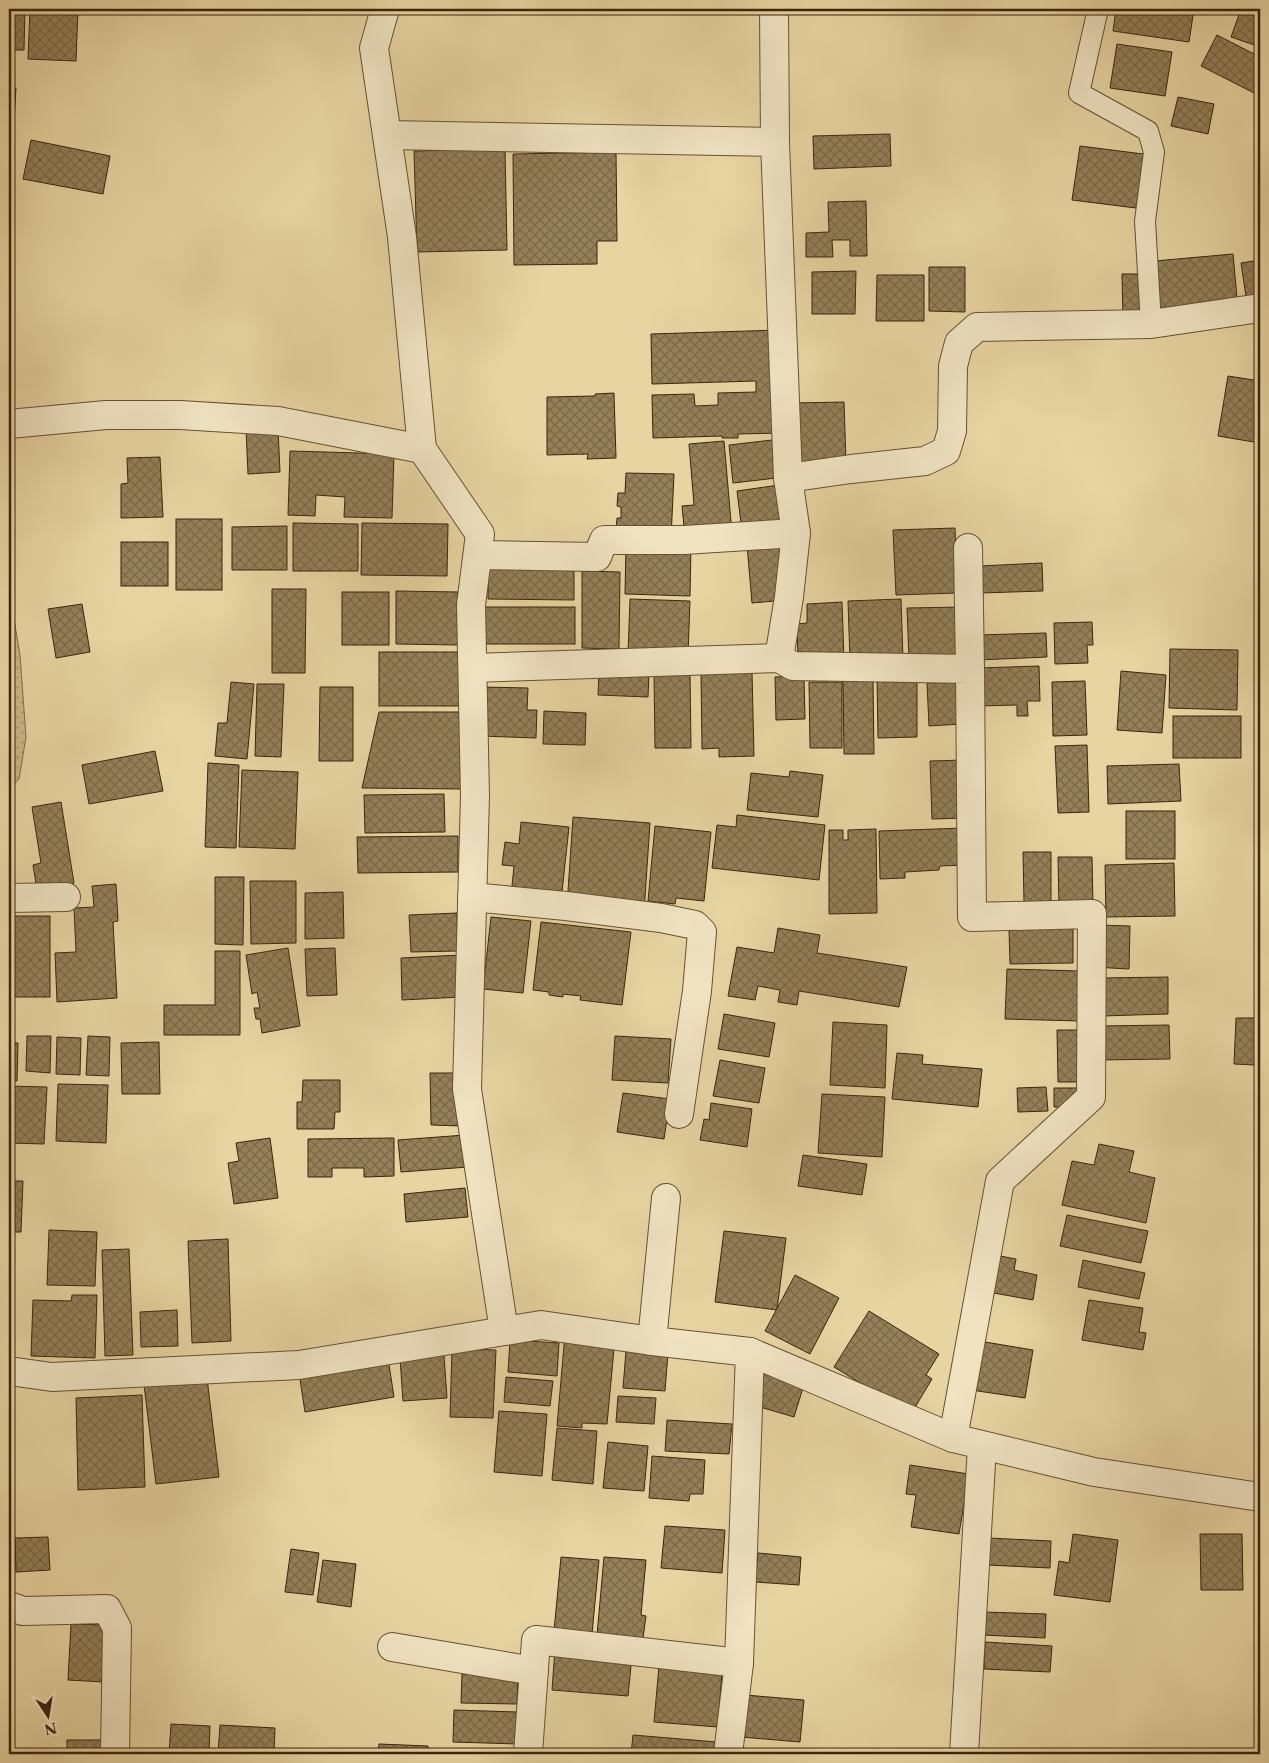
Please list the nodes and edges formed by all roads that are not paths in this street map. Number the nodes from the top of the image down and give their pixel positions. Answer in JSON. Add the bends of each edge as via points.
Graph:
{"nodes":[{"id":1,"x":384,"y":9,"type":"edge"},
{"id":2,"x":774,"y":9,"type":"edge"},
{"id":3,"x":1098,"y":9,"type":"edge"},
{"id":4,"x":387,"y":135,"type":"junction"},
{"id":5,"x":775,"y":142,"type":"junction"},
{"id":6,"x":1260,"y":308,"type":"edge"},
{"id":7,"x":1151,"y":324,"type":"junction"},
{"id":8,"x":9,"y":424,"type":"edge"},
{"id":9,"x":422,"y":450,"type":"junction"},
{"id":10,"x":788,"y":478,"type":"junction"},
{"id":11,"x":796,"y":533,"type":"junction"},
{"id":12,"x":968,"y":548,"type":"dead end"},
{"id":13,"x":478,"y":555,"type":"junction"},
{"id":14,"x":779,"y":658,"type":"junction"},
{"id":15,"x":473,"y":668,"type":"junction"},
{"id":16,"x":970,"y":669,"type":"junction"},
{"id":17,"x":472,"y":897,"type":"junction"},
{"id":18,"x":9,"y":898,"type":"edge"},
{"id":19,"x":66,"y":898,"type":"dead end"},
{"id":20,"x":679,"y":1114,"type":"dead end"},
{"id":21,"x":666,"y":1198,"type":"dead end"},
{"id":22,"x":504,"y":1331,"type":"junction"},
{"id":23,"x":652,"y":1341,"type":"junction"},
{"id":24,"x":750,"y":1352,"type":"junction"},
{"id":25,"x":9,"y":1371,"type":"edge"},
{"id":26,"x":953,"y":1438,"type":"junction"},
{"id":27,"x":982,"y":1446,"type":"junction"},
{"id":28,"x":1260,"y":1497,"type":"edge"},
{"id":29,"x":9,"y":1606,"type":"edge"},
{"id":30,"x":392,"y":1647,"type":"dead end"},
{"id":31,"x":739,"y":1663,"type":"junction"},
{"id":32,"x":534,"y":1671,"type":"junction"},
{"id":33,"x":115,"y":1754,"type":"edge"},
{"id":34,"x":528,"y":1754,"type":"edge"},
{"id":35,"x":728,"y":1754,"type":"edge"},
{"id":36,"x":964,"y":1754,"type":"edge"}],
"edges":[{"from":1,"to":4,"type":"street","via":[[374,48]]},
{"from":2,"to":5,"type":"street"},
{"from":3,"to":7,"type":"lane","via":[[1080,94],[1148,131],[1154,152],[1144,221]]},
{"from":4,"to":5,"type":"street"},
{"from":4,"to":9,"type":"street","via":[[402,238]]},
{"from":5,"to":10,"type":"street"},
{"from":6,"to":7,"type":"street"},
{"from":7,"to":10,"type":"street","via":[[976,327],[959,343],[953,366],[952,431],[946,451],[925,461]]},
{"from":8,"to":9,"type":"street","via":[[106,415],[180,415],[278,421]]},
{"from":9,"to":13,"type":"street","via":[[480,534]]},
{"from":10,"to":11,"type":"street"},
{"from":11,"to":13,"type":"street","via":[[684,540],[604,540],[598,557]]},
{"from":11,"to":14,"type":"street"},
{"from":12,"to":16,"type":"street"},
{"from":13,"to":15,"type":"street","via":[[471,605]]},
{"from":14,"to":15,"type":"street"},
{"from":14,"to":16,"type":"street","via":[[793,666]]},
{"from":15,"to":17,"type":"street","via":[[475,796]]},
{"from":16,"to":26,"type":"street","via":[[972,917],[1092,914],[1090,1097],[1000,1181]]},
{"from":17,"to":20,"type":"street","via":[[661,918],[695,925],[702,932]]},
{"from":17,"to":22,"type":"street","via":[[467,1089]]},
{"from":18,"to":19,"type":"street"},
{"from":21,"to":23,"type":"street"},
{"from":22,"to":23,"type":"street","via":[[541,1325]]},
{"from":22,"to":25,"type":"street","via":[[299,1365],[52,1377]]},
{"from":23,"to":24,"type":"street"},
{"from":24,"to":26,"type":"street"},
{"from":24,"to":31,"type":"street"},
{"from":26,"to":27,"type":"street"},
{"from":27,"to":28,"type":"street","via":[[1094,1472]]},
{"from":27,"to":36,"type":"street"},
{"from":29,"to":33,"type":"street","via":[[23,1611],[106,1609],[117,1628]]},
{"from":30,"to":32,"type":"street"},
{"from":31,"to":32,"type":"street","via":[[536,1640]]},
{"from":31,"to":35,"type":"street"},
{"from":32,"to":34,"type":"street"}]}
